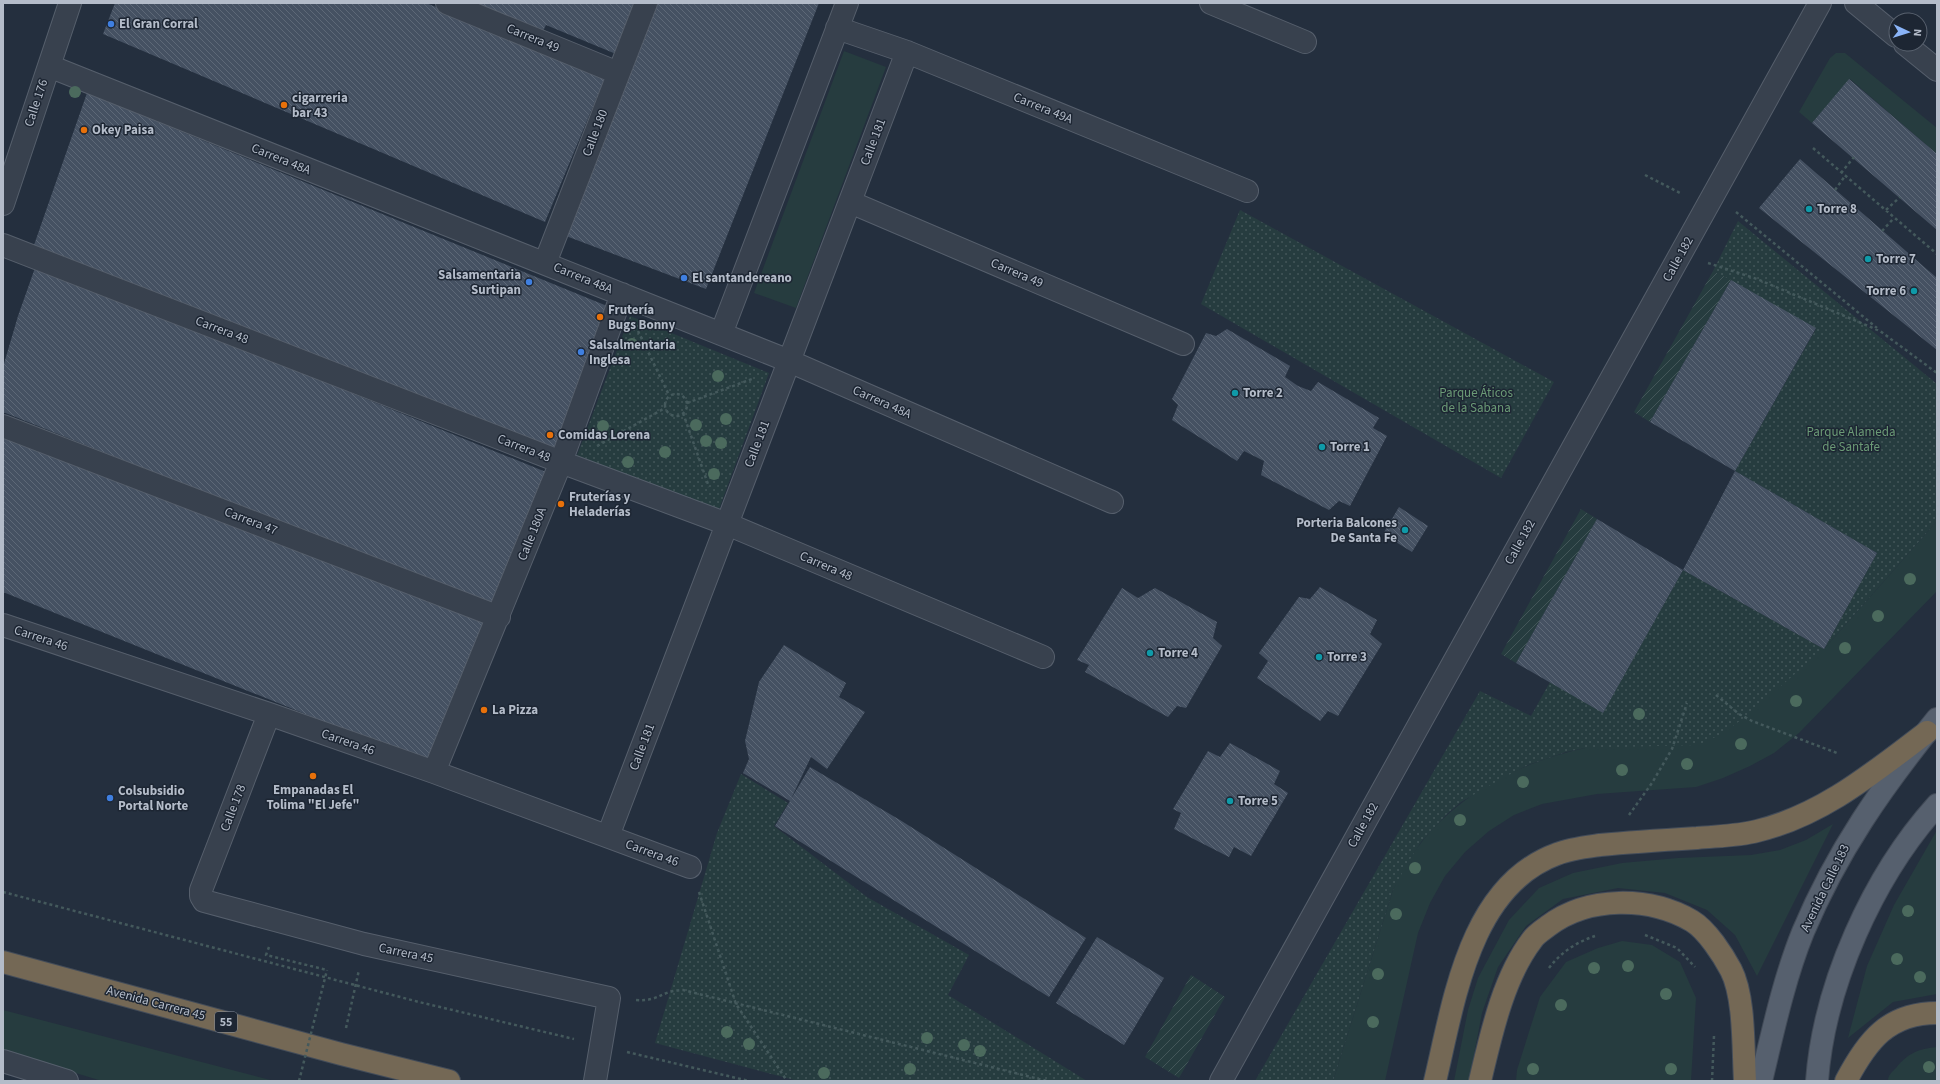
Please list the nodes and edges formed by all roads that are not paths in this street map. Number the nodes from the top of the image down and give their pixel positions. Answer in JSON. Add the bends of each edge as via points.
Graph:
{"nodes":[{"id":1,"x":70,"y":3,"type":"edge"},
{"id":2,"x":447,"y":3,"type":"edge"},
{"id":3,"x":646,"y":3,"type":"edge"},
{"id":4,"x":847,"y":3,"type":"edge"},
{"id":5,"x":1211,"y":3,"type":"edge"},
{"id":6,"x":1820,"y":3,"type":"edge"},
{"id":7,"x":1856,"y":3,"type":"edge"},
{"id":8,"x":837,"y":28,"type":"junction"},
{"id":9,"x":1888,"y":29,"type":"edge"},
{"id":10,"x":1305,"y":42,"type":"dead end"},
{"id":11,"x":907,"y":52,"type":"junction"},
{"id":12,"x":1916,"y":52,"type":"edge"},
{"id":13,"x":48,"y":66,"type":"junction"},
{"id":14,"x":1937,"y":70,"type":"edge"},
{"id":15,"x":618,"y":73,"type":"junction"},
{"id":16,"x":1247,"y":191,"type":"dead end"},
{"id":17,"x":850,"y":202,"type":"junction"},
{"id":18,"x":3,"y":204,"type":"edge"},
{"id":19,"x":3,"y":245,"type":"edge"},
{"id":20,"x":545,"y":263,"type":"junction"},
{"id":21,"x":622,"y":294,"type":"junction"},
{"id":22,"x":721,"y":334,"type":"junction"},
{"id":23,"x":1183,"y":344,"type":"dead end"},
{"id":24,"x":785,"y":369,"type":"junction"},
{"id":25,"x":3,"y":426,"type":"edge"},
{"id":26,"x":567,"y":465,"type":"junction"},
{"id":27,"x":1112,"y":502,"type":"dead end"},
{"id":28,"x":721,"y":522,"type":"junction"},
{"id":29,"x":499,"y":616,"type":"junction"},
{"id":30,"x":3,"y":625,"type":"edge"},
{"id":31,"x":1043,"y":657,"type":"dead end"},
{"id":32,"x":269,"y":714,"type":"junction"},
{"id":33,"x":1932,"y":725,"type":"edge"},
{"id":34,"x":434,"y":772,"type":"junction"},
{"id":35,"x":1937,"y":805,"type":"edge"},
{"id":36,"x":608,"y":836,"type":"junction"},
{"id":37,"x":690,"y":867,"type":"road end"},
{"id":38,"x":204,"y":901,"type":"joint"},
{"id":39,"x":3,"y":962,"type":"edge"},
{"id":40,"x":1937,"y":1013,"type":"edge"},
{"id":41,"x":3,"y":1061,"type":"edge"},
{"id":42,"x":67,"y":1081,"type":"edge"},
{"id":43,"x":449,"y":1081,"type":"edge"},
{"id":44,"x":595,"y":1081,"type":"edge"},
{"id":45,"x":1222,"y":1081,"type":"edge"},
{"id":46,"x":1434,"y":1081,"type":"edge"},
{"id":47,"x":1480,"y":1081,"type":"edge"},
{"id":48,"x":1745,"y":1081,"type":"edge"},
{"id":49,"x":1761,"y":1081,"type":"edge"},
{"id":50,"x":1817,"y":1081,"type":"edge"},
{"id":51,"x":1846,"y":1081,"type":"edge"}],
"edges":[{"from":1,"to":13,"type":"street","name":"Calle 176"},
{"from":2,"to":15,"type":"street","name":"Carrera 49"},
{"from":3,"to":15,"type":"street","name":"Calle 180"},
{"from":4,"to":8,"type":"street"},
{"from":5,"to":10,"type":"street"},
{"from":6,"to":45,"type":"street","name":"Calle 182"},
{"from":7,"to":9,"type":"street"},
{"from":8,"to":11,"type":"street","name":"Carrera 49A"},
{"from":8,"to":22,"type":"street"},
{"from":11,"to":16,"type":"street","name":"Carrera 49A"},
{"from":11,"to":17,"type":"street","name":"Calle 181"},
{"from":12,"to":14,"type":"street"},
{"from":13,"to":18,"type":"street","name":"Calle 176"},
{"from":13,"to":20,"type":"street","name":"Carrera 48A"},
{"from":15,"to":20,"type":"street","name":"Calle 180"},
{"from":17,"to":23,"type":"street","name":"Carrera 49"},
{"from":17,"to":24,"type":"street","name":"Calle 181"},
{"from":19,"to":26,"type":"street","name":"Carrera 48"},
{"from":20,"to":21,"type":"street","name":"Carrera 48A"},
{"from":21,"to":22,"type":"street","name":"Carrera 48A"},
{"from":21,"to":26,"type":"street","name":"Calle 180A"},
{"from":22,"to":24,"type":"street","name":"Carrera 48A"},
{"from":24,"to":27,"type":"street","name":"Carrera 48A"},
{"from":24,"to":28,"type":"street","name":"Calle 181"},
{"from":25,"to":29,"type":"street","name":"Carrera 47"},
{"from":26,"to":28,"type":"street","name":"Carrera 48"},
{"from":26,"to":29,"type":"street","name":"Calle 180A"},
{"from":28,"to":31,"type":"street","name":"Carrera 48"},
{"from":28,"to":36,"type":"street","name":"Calle 181"},
{"from":29,"to":34,"type":"street","name":"Calle 180A"},
{"from":30,"to":32,"type":"street","name":"Carrera 46"},
{"from":32,"to":34,"type":"street","name":"Carrera 46"},
{"from":32,"to":38,"type":"street","name":"Calle 178","via":[[201,890]]},
{"from":33,"to":46,"type":"highway","via":[[1857,786],[1815,810],[1784,823],[1756,832],[1598,846],[1557,854],[1511,882],[1484,920],[1470,951]]},
{"from":33,"to":49,"type":"main road","name":"Avenida Calle 183","via":[[1854,830],[1826,881],[1803,933],[1784,989]]},
{"from":34,"to":36,"type":"street","name":"Carrera 46"},
{"from":35,"to":50,"type":"main road","via":[[1896,860],[1866,913],[1841,970],[1828,1018]]},
{"from":36,"to":37,"type":"street","name":"Carrera 46"},
{"from":38,"to":44,"type":"street","name":"Carrera 45","via":[[364,944],[610,998]]},
{"from":39,"to":43,"type":"highway","name":"Avenida Carrera 45","number":"55"},
{"from":40,"to":51,"type":"highway","via":[[1926,1013],[1900,1020],[1878,1033],[1860,1055]]},
{"from":41,"to":42,"type":"street"},
{"from":47,"to":48,"type":"highway","via":[[1498,1010],[1520,959],[1533,938],[1562,916],[1593,905],[1626,902],[1658,907],[1692,921],[1717,946],[1732,972],[1740,999]]}]}
